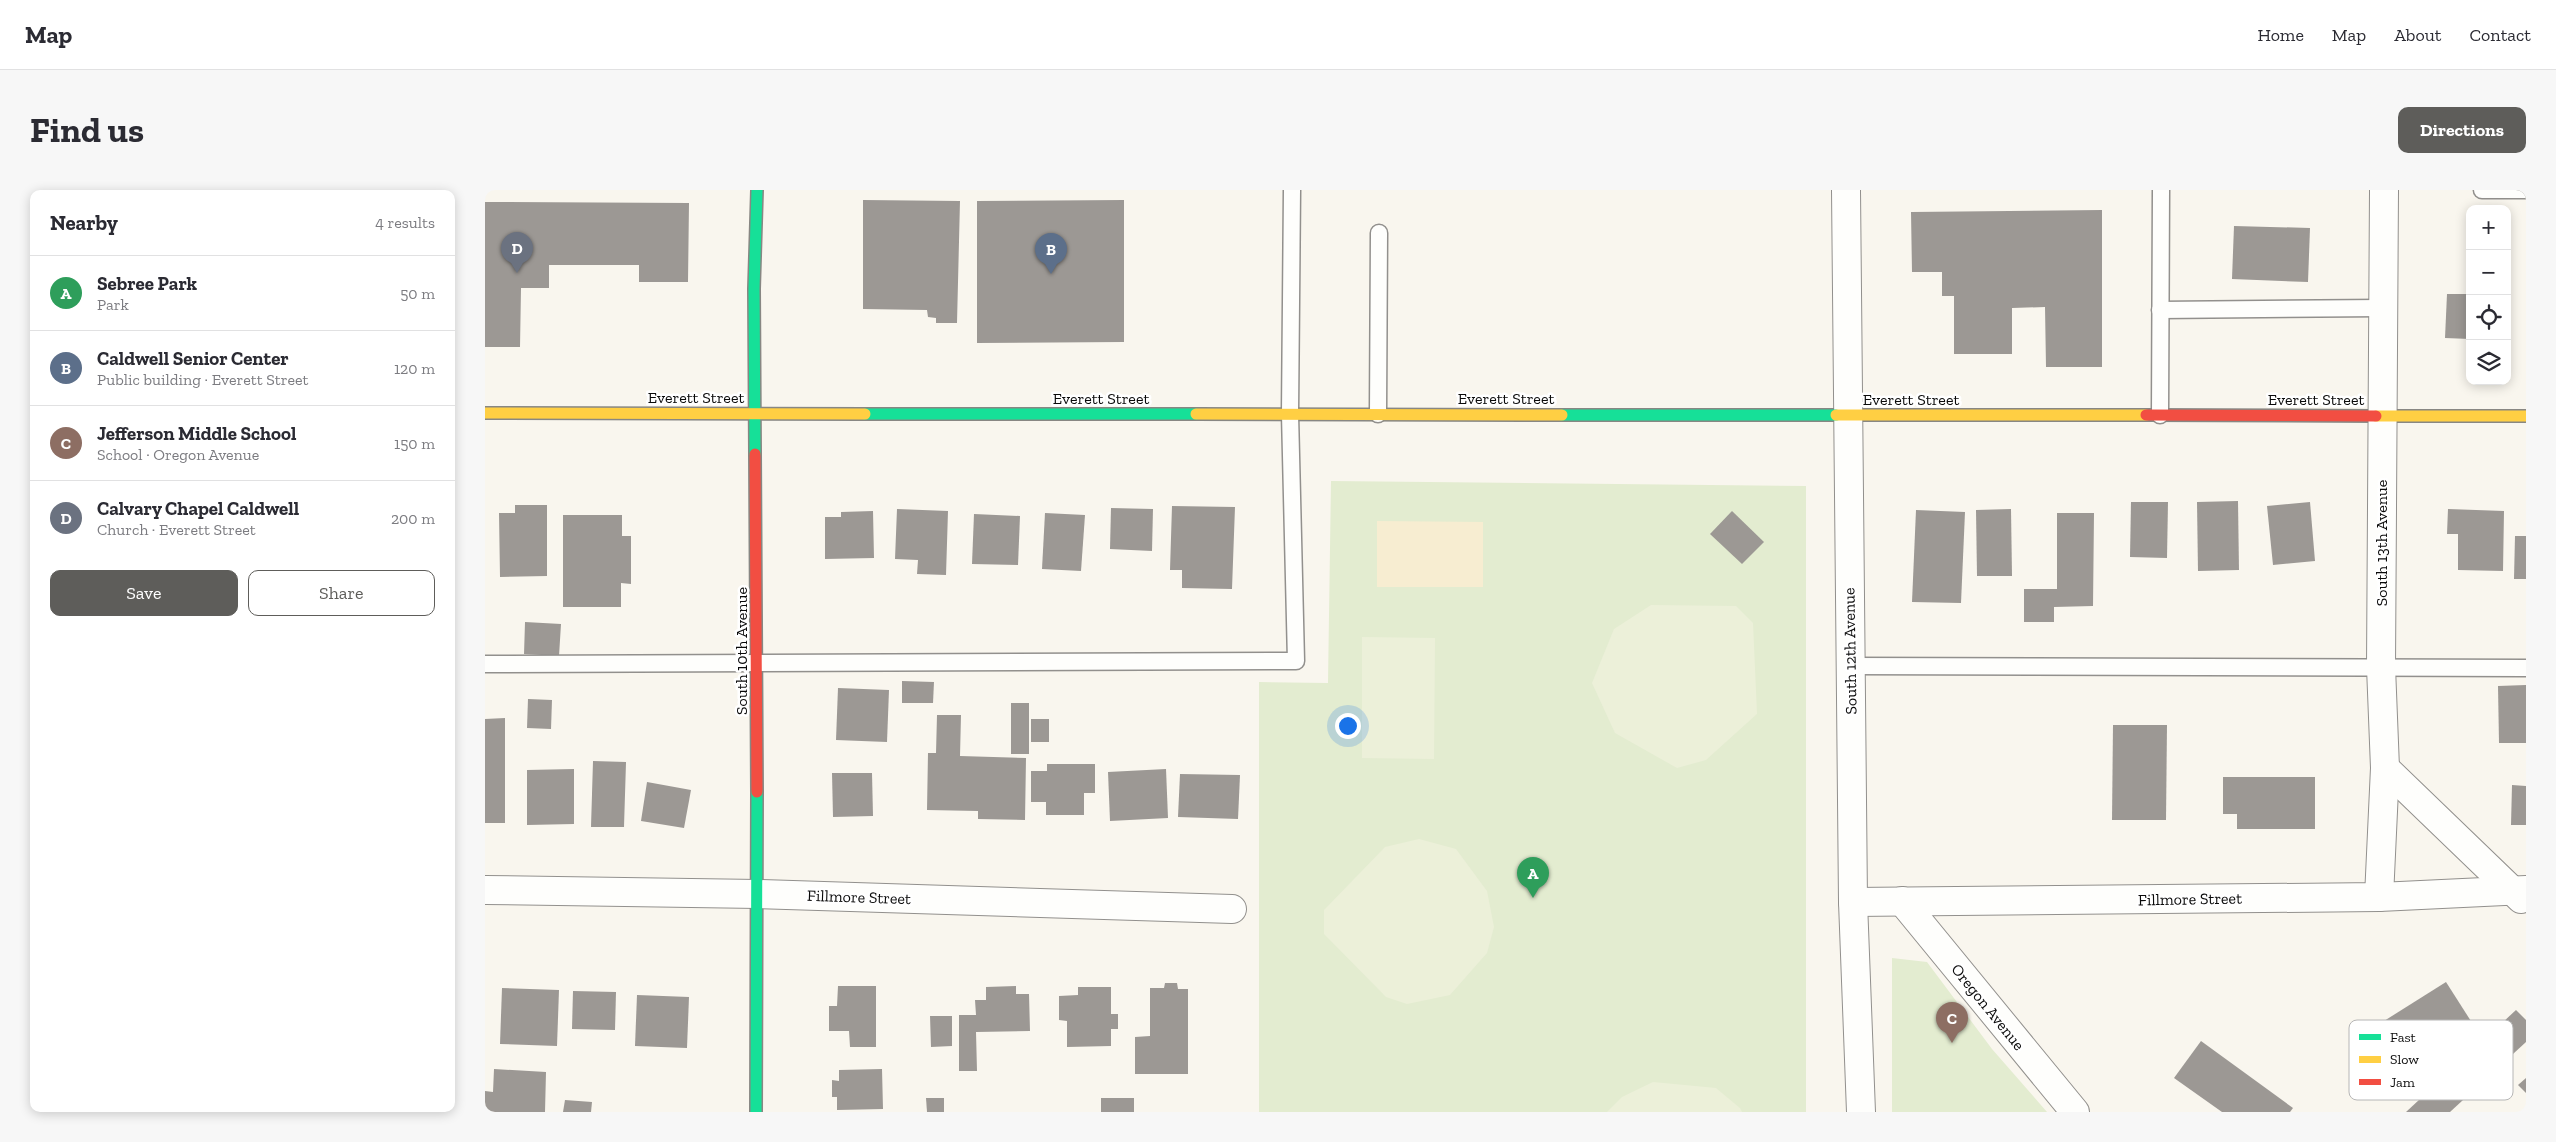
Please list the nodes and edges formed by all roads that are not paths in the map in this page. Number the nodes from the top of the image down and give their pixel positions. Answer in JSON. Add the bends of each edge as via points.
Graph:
{"nodes":[{"id":1,"x":757,"y":190,"type":"edge"},
{"id":2,"x":1293,"y":190,"type":"edge"},
{"id":3,"x":1846,"y":190,"type":"edge"},
{"id":4,"x":2161,"y":190,"type":"edge"},
{"id":5,"x":2383,"y":190,"type":"edge"},
{"id":6,"x":2483,"y":190,"type":"edge"},
{"id":7,"x":2526,"y":190,"type":"edge"},
{"id":8,"x":1379,"y":233,"type":"dead end"},
{"id":9,"x":2383,"y":308,"type":"junction"},
{"id":10,"x":2160,"y":310,"type":"junction"},
{"id":11,"x":485,"y":413,"type":"edge"},
{"id":12,"x":755,"y":414,"type":"junction"},
{"id":13,"x":1290,"y":414,"type":"junction"},
{"id":14,"x":1378,"y":414,"type":"junction"},
{"id":15,"x":1847,"y":415,"type":"junction"},
{"id":16,"x":2160,"y":415,"type":"junction"},
{"id":17,"x":2382,"y":416,"type":"junction"},
{"id":18,"x":2526,"y":416,"type":"edge"},
{"id":19,"x":485,"y":664,"type":"edge"},
{"id":20,"x":757,"y":664,"type":"junction"},
{"id":21,"x":1851,"y":666,"type":"junction"},
{"id":22,"x":2381,"y":667,"type":"junction"},
{"id":23,"x":2526,"y":668,"type":"edge"},
{"id":24,"x":2385,"y":768,"type":"junction"},
{"id":25,"x":485,"y":890,"type":"edge"},
{"id":26,"x":758,"y":894,"type":"junction"},
{"id":27,"x":2522,"y":895,"type":"edge"},
{"id":28,"x":2379,"y":897,"type":"junction"},
{"id":29,"x":1901,"y":901,"type":"junction"},
{"id":30,"x":1853,"y":902,"type":"junction"},
{"id":31,"x":1233,"y":908,"type":"dead end"},
{"id":32,"x":756,"y":1112,"type":"edge"},
{"id":33,"x":1861,"y":1112,"type":"edge"},
{"id":34,"x":2075,"y":1112,"type":"edge"}],
"edges":[{"from":1,"to":12,"type":"street","name":"South 10th Avenue"},
{"from":2,"to":13,"type":"lane"},
{"from":3,"to":15,"type":"street","name":"South 12th Avenue"},
{"from":4,"to":10,"type":"lane"},
{"from":5,"to":9,"type":"street","name":"South 13th Avenue"},
{"from":6,"to":7,"type":"lane"},
{"from":8,"to":14,"type":"lane"},
{"from":9,"to":10,"type":"lane"},
{"from":9,"to":17,"type":"street","name":"South 13th Avenue"},
{"from":10,"to":16,"type":"lane"},
{"from":11,"to":12,"type":"street","name":"Everett Street"},
{"from":12,"to":13,"type":"street","name":"Everett Street"},
{"from":12,"to":20,"type":"street","name":"South 10th Avenue"},
{"from":13,"to":14,"type":"street","name":"Everett Street"},
{"from":13,"to":20,"type":"lane","via":[[1296,661]]},
{"from":14,"to":15,"type":"street","name":"Everett Street"},
{"from":15,"to":16,"type":"street","name":"Everett Street"},
{"from":15,"to":21,"type":"street","name":"South 12th Avenue"},
{"from":16,"to":17,"type":"street","name":"Everett Street"},
{"from":17,"to":18,"type":"street","name":"Everett Street"},
{"from":17,"to":22,"type":"street","name":"South 13th Avenue"},
{"from":19,"to":20,"type":"lane"},
{"from":20,"to":26,"type":"street","name":"South 10th Avenue"},
{"from":21,"to":22,"type":"lane"},
{"from":21,"to":30,"type":"street","name":"South 12th Avenue"},
{"from":22,"to":23,"type":"lane"},
{"from":22,"to":24,"type":"street","name":"South 13th Avenue"},
{"from":24,"to":27,"type":"street"},
{"from":24,"to":28,"type":"street","name":"South 13th Avenue"},
{"from":25,"to":26,"type":"street","name":"Fillmore Street"},
{"from":26,"to":31,"type":"street","name":"Fillmore Street"},
{"from":26,"to":32,"type":"street","name":"South 10th Avenue"},
{"from":27,"to":28,"type":"street","name":"Fillmore Street"},
{"from":28,"to":29,"type":"street","name":"Fillmore Street"},
{"from":29,"to":30,"type":"street","name":"Fillmore Street"},
{"from":29,"to":34,"type":"street","name":"Oregon Avenue"},
{"from":30,"to":33,"type":"street","name":"South 12th Avenue"}]}
